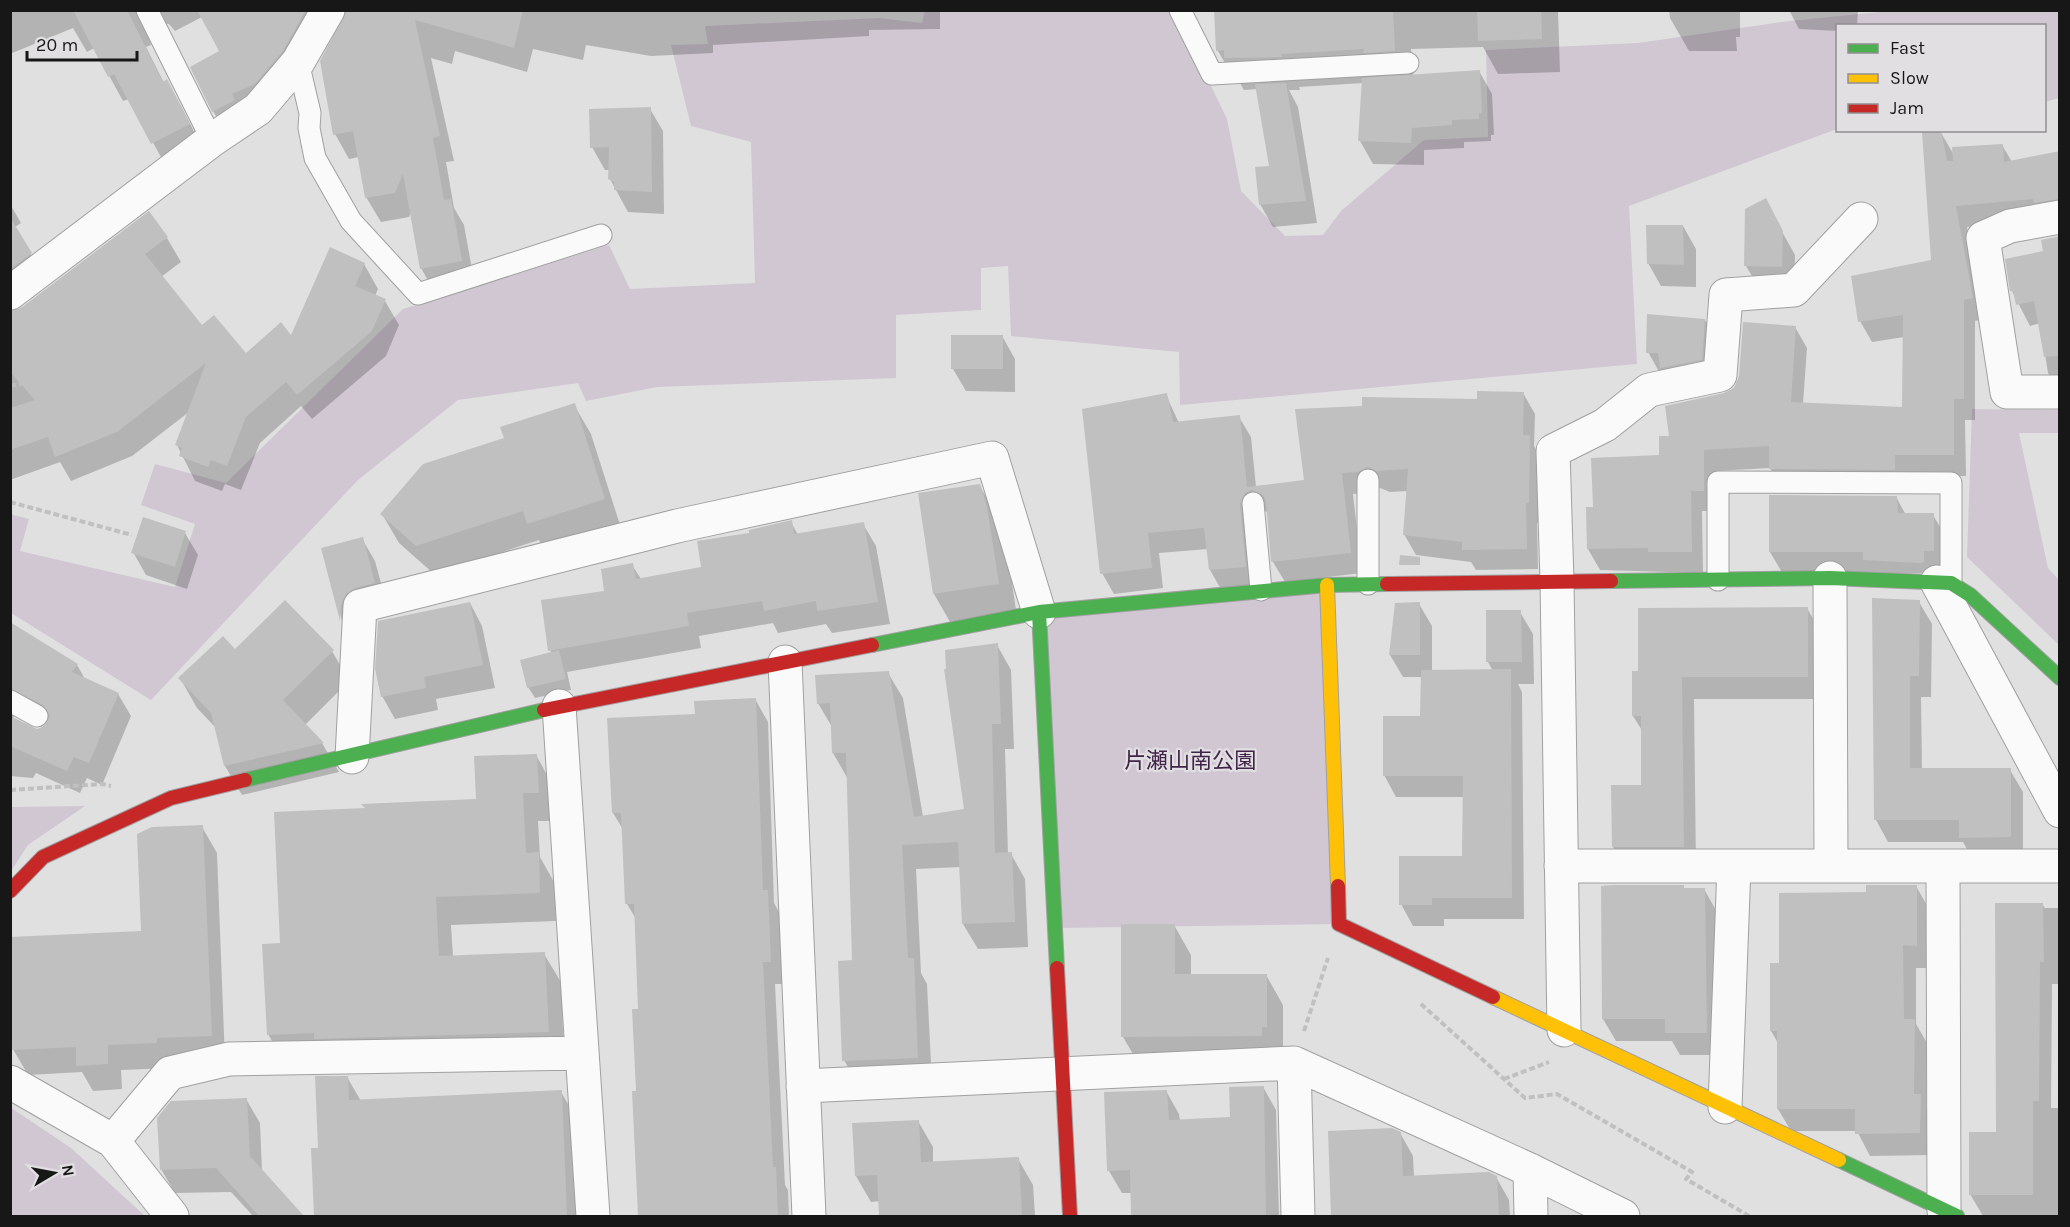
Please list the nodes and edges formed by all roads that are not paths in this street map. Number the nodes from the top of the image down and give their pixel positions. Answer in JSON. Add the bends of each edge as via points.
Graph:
{"nodes":[{"id":1,"x":147,"y":10,"type":"edge"},
{"id":2,"x":328,"y":10,"type":"edge"},
{"id":3,"x":1180,"y":10,"type":"edge"},
{"id":4,"x":298,"y":62,"type":"junction"},
{"id":5,"x":1408,"y":63,"type":"dead end"},
{"id":6,"x":212,"y":140,"type":"junction"},
{"id":7,"x":2060,"y":217,"type":"edge"},
{"id":8,"x":1861,"y":219,"type":"dead end"},
{"id":9,"x":601,"y":235,"type":"dead end"},
{"id":10,"x":10,"y":293,"type":"edge"},
{"id":11,"x":2060,"y":392,"type":"edge"},
{"id":12,"x":1368,"y":480,"type":"dead end"},
{"id":13,"x":1253,"y":503,"type":"dead end"},
{"id":14,"x":1830,"y":578,"type":"junction"},
{"id":15,"x":1557,"y":580,"type":"junction"},
{"id":16,"x":1718,"y":580,"type":"junction"},
{"id":17,"x":1944,"y":583,"type":"junction"},
{"id":18,"x":1368,"y":584,"type":"junction"},
{"id":19,"x":1327,"y":585,"type":"junction"},
{"id":20,"x":1261,"y":590,"type":"junction"},
{"id":21,"x":1039,"y":612,"type":"junction"},
{"id":22,"x":785,"y":662,"type":"junction"},
{"id":23,"x":2060,"y":678,"type":"edge"},
{"id":24,"x":10,"y":701,"type":"edge"},
{"id":25,"x":559,"y":706,"type":"junction"},
{"id":26,"x":37,"y":716,"type":"dead end"},
{"id":27,"x":352,"y":757,"type":"junction"},
{"id":28,"x":2060,"y":811,"type":"edge"},
{"id":29,"x":1561,"y":866,"type":"junction"},
{"id":30,"x":1734,"y":866,"type":"junction"},
{"id":31,"x":1831,"y":866,"type":"junction"},
{"id":32,"x":1943,"y":866,"type":"junction"},
{"id":33,"x":2060,"y":866,"type":"edge"},
{"id":34,"x":10,"y":891,"type":"edge"},
{"id":35,"x":1564,"y":1030,"type":"junction"},
{"id":36,"x":582,"y":1053,"type":"junction"},
{"id":37,"x":1293,"y":1063,"type":"junction"},
{"id":38,"x":1063,"y":1073,"type":"junction"},
{"id":39,"x":10,"y":1082,"type":"edge"},
{"id":40,"x":803,"y":1086,"type":"junction"},
{"id":41,"x":1725,"y":1107,"type":"junction"},
{"id":42,"x":113,"y":1140,"type":"junction"},
{"id":43,"x":1530,"y":1170,"type":"junction"},
{"id":44,"x":1950,"y":1214,"type":"edge"},
{"id":45,"x":172,"y":1216,"type":"edge"},
{"id":46,"x":593,"y":1216,"type":"edge"},
{"id":47,"x":809,"y":1216,"type":"edge"},
{"id":48,"x":1070,"y":1216,"type":"edge"},
{"id":49,"x":1298,"y":1216,"type":"edge"},
{"id":50,"x":1532,"y":1216,"type":"edge"},
{"id":51,"x":1623,"y":1216,"type":"edge"}],
"edges":[{"from":1,"to":6,"type":"lane"},
{"from":2,"to":4,"type":"street"},
{"from":3,"to":5,"type":"lane","via":[[1212,74]]},
{"from":4,"to":6,"type":"street","via":[[258,109]]},
{"from":4,"to":9,"type":"lane","via":[[315,158],[351,221],[418,294]]},
{"from":6,"to":10,"type":"street"},
{"from":7,"to":11,"type":"street","via":[[2010,226],[1983,238],[2007,392]]},
{"from":8,"to":15,"type":"street","via":[[1794,290],[1726,296],[1720,375],[1649,390],[1605,425],[1552,451]]},
{"from":12,"to":18,"type":"lane"},
{"from":13,"to":20,"type":"lane"},
{"from":14,"to":16,"type":"street"},
{"from":14,"to":17,"type":"street"},
{"from":14,"to":31,"type":"street"},
{"from":15,"to":16,"type":"street"},
{"from":15,"to":18,"type":"street"},
{"from":15,"to":29,"type":"street"},
{"from":16,"to":17,"type":"lane","via":[[1718,482],[1951,483]]},
{"from":17,"to":23,"type":"street","via":[[1970,595]]},
{"from":17,"to":28,"type":"street"},
{"from":18,"to":19,"type":"street"},
{"from":19,"to":20,"type":"street"},
{"from":19,"to":35,"type":"street","via":[[1339,924]]},
{"from":20,"to":21,"type":"street"},
{"from":21,"to":22,"type":"street"},
{"from":21,"to":27,"type":"street","via":[[992,458],[677,526],[360,606]]},
{"from":21,"to":38,"type":"street"},
{"from":22,"to":25,"type":"street"},
{"from":22,"to":40,"type":"street"},
{"from":24,"to":26,"type":"lane"},
{"from":25,"to":27,"type":"street"},
{"from":25,"to":36,"type":"street"},
{"from":27,"to":34,"type":"street","via":[[171,798],[44,857]]},
{"from":29,"to":30,"type":"street"},
{"from":29,"to":35,"type":"street"},
{"from":30,"to":31,"type":"street"},
{"from":30,"to":41,"type":"street"},
{"from":31,"to":32,"type":"street"},
{"from":32,"to":33,"type":"street"},
{"from":32,"to":44,"type":"street"},
{"from":35,"to":41,"type":"street"},
{"from":36,"to":42,"type":"street","via":[[229,1059],[170,1073]]},
{"from":36,"to":46,"type":"street"},
{"from":37,"to":38,"type":"street"},
{"from":37,"to":43,"type":"street"},
{"from":37,"to":49,"type":"street"},
{"from":38,"to":40,"type":"street"},
{"from":38,"to":48,"type":"street"},
{"from":39,"to":42,"type":"street"},
{"from":40,"to":47,"type":"street"},
{"from":41,"to":44,"type":"street"},
{"from":42,"to":45,"type":"street"},
{"from":43,"to":50,"type":"street"},
{"from":43,"to":51,"type":"street"}]}
